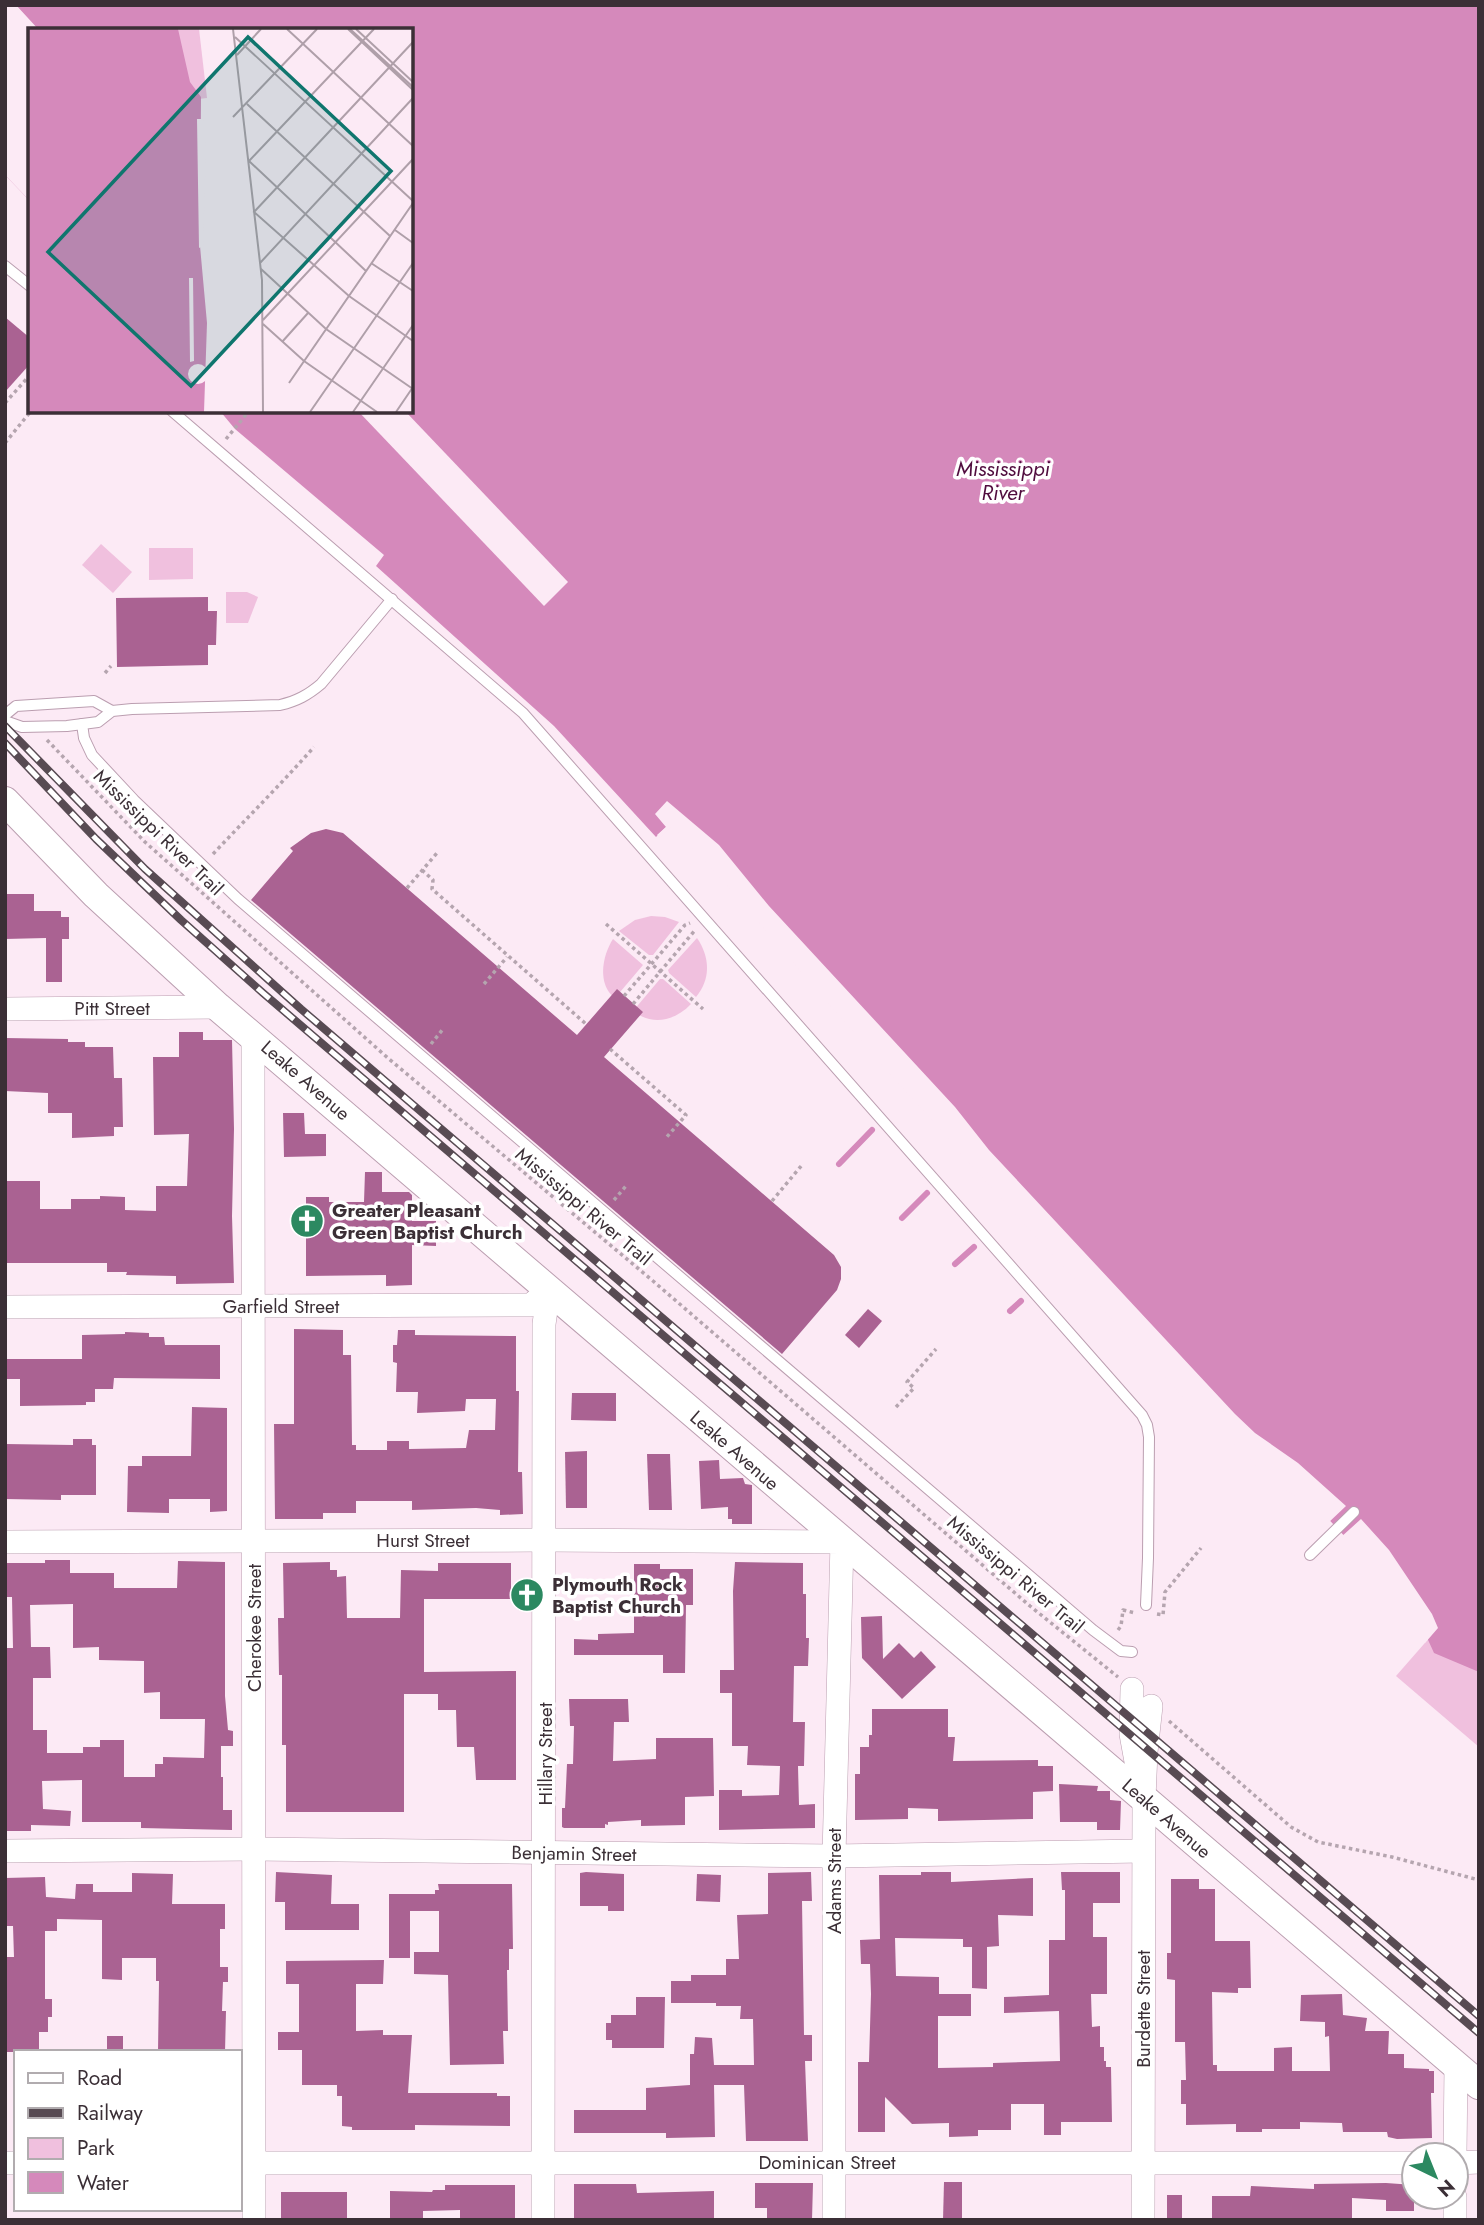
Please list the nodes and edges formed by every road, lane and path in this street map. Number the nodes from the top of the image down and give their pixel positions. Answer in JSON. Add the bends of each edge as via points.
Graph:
{"nodes":[{"id":1,"x":5,"y":266,"type":"edge"},
{"id":2,"x":28,"y":284,"type":"edge"},
{"id":3,"x":28,"y":377,"type":"edge"},
{"id":4,"x":5,"y":404,"type":"edge"},
{"id":5,"x":29,"y":413,"type":"edge"},
{"id":6,"x":174,"y":413,"type":"edge"},
{"id":7,"x":247,"y":413,"type":"edge"},
{"id":8,"x":226,"y":439,"type":"dead end"},
{"id":9,"x":5,"y":443,"type":"edge"},
{"id":10,"x":392,"y":599,"type":"junction"},
{"id":11,"x":111,"y":666,"type":"dead end"},
{"id":12,"x":105,"y":673,"type":"dead end"},
{"id":13,"x":112,"y":711,"type":"junction"},
{"id":14,"x":5,"y":715,"type":"edge"},
{"id":15,"x":5,"y":721,"type":"edge"},
{"id":16,"x":82,"y":724,"type":"junction"},
{"id":17,"x":35,"y":726,"type":"junction"},
{"id":18,"x":314,"y":747,"type":"dead end"},
{"id":19,"x":5,"y":801,"type":"edge"},
{"id":20,"x":437,"y":853,"type":"dead end"},
{"id":21,"x":207,"y":861,"type":"dead end"},
{"id":22,"x":422,"y":870,"type":"junction"},
{"id":23,"x":407,"y":888,"type":"dead end"},
{"id":24,"x":702,"y":918,"type":"junction"},
{"id":25,"x":606,"y":924,"type":"dead end"},
{"id":26,"x":508,"y":956,"type":"junction"},
{"id":27,"x":651,"y":964,"type":"junction"},
{"id":28,"x":661,"y":972,"type":"junction"},
{"id":29,"x":484,"y":984,"type":"dead end"},
{"id":30,"x":624,"y":996,"type":"dead end"},
{"id":31,"x":633,"y":1004,"type":"dead end"},
{"id":32,"x":218,"y":1007,"type":"junction"},
{"id":33,"x":5,"y":1009,"type":"edge"},
{"id":34,"x":703,"y":1009,"type":"dead end"},
{"id":35,"x":586,"y":1024,"type":"dead end"},
{"id":36,"x":443,"y":1029,"type":"dead end"},
{"id":37,"x":253,"y":1035,"type":"junction"},
{"id":38,"x":610,"y":1049,"type":"dead end"},
{"id":39,"x":425,"y":1051,"type":"dead end"},
{"id":40,"x":665,"y":1139,"type":"dead end"},
{"id":41,"x":803,"y":1165,"type":"dead end"},
{"id":42,"x":626,"y":1186,"type":"dead end"},
{"id":43,"x":772,"y":1201,"type":"dead end"},
{"id":44,"x":608,"y":1207,"type":"dead end"},
{"id":45,"x":549,"y":1289,"type":"junction"},
{"id":46,"x":254,"y":1306,"type":"junction"},
{"id":47,"x":5,"y":1307,"type":"edge"},
{"id":48,"x":936,"y":1349,"type":"dead end"},
{"id":49,"x":896,"y":1407,"type":"dead end"},
{"id":50,"x":1354,"y":1512,"type":"dead end"},
{"id":51,"x":544,"y":1540,"type":"junction"},
{"id":52,"x":254,"y":1541,"type":"junction"},
{"id":53,"x":5,"y":1542,"type":"edge"},
{"id":54,"x":842,"y":1542,"type":"junction"},
{"id":55,"x":1201,"y":1548,"type":"dead end"},
{"id":56,"x":1310,"y":1555,"type":"dead end"},
{"id":57,"x":1123,"y":1610,"type":"dead end"},
{"id":58,"x":1145,"y":1611,"type":"junction"},
{"id":59,"x":1132,"y":1652,"type":"dead end"},
{"id":60,"x":1132,"y":1689,"type":"joint"},
{"id":61,"x":1151,"y":1706,"type":"joint"},
{"id":62,"x":1143,"y":1798,"type":"junction"},
{"id":63,"x":254,"y":1849,"type":"junction"},
{"id":64,"x":5,"y":1851,"type":"edge"},
{"id":65,"x":1143,"y":1851,"type":"junction"},
{"id":66,"x":545,"y":1852,"type":"junction"},
{"id":67,"x":834,"y":1857,"type":"junction"},
{"id":68,"x":1479,"y":1880,"type":"edge"},
{"id":69,"x":1456,"y":2066,"type":"junction"},
{"id":70,"x":1479,"y":2085,"type":"edge"},
{"id":71,"x":1455,"y":2141,"type":"edge"},
{"id":72,"x":834,"y":2162,"type":"junction"},
{"id":73,"x":1143,"y":2162,"type":"junction"},
{"id":74,"x":247,"y":2163,"type":"edge"},
{"id":75,"x":544,"y":2163,"type":"junction"},
{"id":76,"x":1400,"y":2163,"type":"edge"},
{"id":77,"x":254,"y":2220,"type":"edge"},
{"id":78,"x":544,"y":2220,"type":"edge"},
{"id":79,"x":834,"y":2220,"type":"edge"},
{"id":80,"x":1143,"y":2220,"type":"edge"}],
"edges":[{"from":1,"to":2,"type":"lane"},
{"from":3,"to":4,"type":"path"},
{"from":5,"to":9,"type":"path"},
{"from":6,"to":10,"type":"lane"},
{"from":7,"to":8,"type":"path"},
{"from":10,"to":13,"type":"lane","via":[[321,684],[293,702]]},
{"from":10,"to":24,"type":"lane","via":[[523,713]]},
{"from":11,"to":12,"type":"path"},
{"from":13,"to":14,"type":"lane","via":[[94,701],[16,706]]},
{"from":13,"to":16,"type":"lane","via":[[98,722]]},
{"from":15,"to":17,"type":"lane"},
{"from":16,"to":17,"type":"lane"},
{"from":16,"to":59,"type":"lane","via":[[92,755],[238,899],[1083,1621],[1121,1651]]},
{"from":17,"to":60,"type":"path","name":"Mississippi River Trail","via":[[145,842],[388,1059]]},
{"from":18,"to":21,"type":"path"},
{"from":19,"to":32,"type":"street","name":"Leake Avenue","via":[[96,895]]},
{"from":20,"to":22,"type":"path"},
{"from":22,"to":23,"type":"path"},
{"from":22,"to":26,"type":"path","via":[[433,880],[432,889]]},
{"from":24,"to":27,"type":"path","via":[[685,925]]},
{"from":24,"to":28,"type":"path"},
{"from":24,"to":58,"type":"lane","via":[[1142,1415],[1149,1437]]},
{"from":25,"to":27,"type":"path"},
{"from":26,"to":29,"type":"path"},
{"from":26,"to":35,"type":"path"},
{"from":27,"to":28,"type":"path"},
{"from":27,"to":30,"type":"path"},
{"from":28,"to":31,"type":"path"},
{"from":28,"to":34,"type":"path"},
{"from":32,"to":33,"type":"street","name":"Pitt Street"},
{"from":32,"to":37,"type":"street","name":"Leake Avenue"},
{"from":36,"to":39,"type":"path"},
{"from":37,"to":45,"type":"street","name":"Leake Avenue"},
{"from":37,"to":46,"type":"street","name":"Cherokee Street"},
{"from":38,"to":40,"type":"path","via":[[686,1115]]},
{"from":41,"to":43,"type":"path"},
{"from":42,"to":44,"type":"path"},
{"from":45,"to":46,"type":"street","name":"Garfield Street","via":[[531,1305]]},
{"from":45,"to":51,"type":"street","name":"Hillary Street","via":[[544,1324]]},
{"from":45,"to":54,"type":"street","name":"Leake Avenue"},
{"from":46,"to":47,"type":"street","name":"Garfield Street"},
{"from":46,"to":52,"type":"street","name":"Cherokee Street"},
{"from":48,"to":49,"type":"path","via":[[907,1382],[914,1388]]},
{"from":50,"to":56,"type":"lane"},
{"from":51,"to":52,"type":"street","name":"Hurst Street"},
{"from":51,"to":54,"type":"street","name":"Hurst Street"},
{"from":51,"to":66,"type":"street","name":"Hillary Street"},
{"from":52,"to":53,"type":"street","name":"Hurst Street"},
{"from":52,"to":63,"type":"street","name":"Cherokee Street"},
{"from":54,"to":62,"type":"street","name":"Leake Avenue"},
{"from":54,"to":67,"type":"street","name":"Adams Street"},
{"from":55,"to":58,"type":"path","via":[[1165,1592],[1163,1615]]},
{"from":57,"to":58,"type":"path"},
{"from":60,"to":62,"type":"street","via":[[1131,1734]]},
{"from":61,"to":62,"type":"street"},
{"from":61,"to":68,"type":"path","via":[[1291,1827],[1318,1842]]},
{"from":62,"to":65,"type":"street","name":"Burdette Street"},
{"from":62,"to":69,"type":"street","name":"Leake Avenue"},
{"from":63,"to":64,"type":"street","name":"Benjamin Street"},
{"from":63,"to":66,"type":"street","name":"Benjamin Street"},
{"from":63,"to":74,"type":"street","name":"Cherokee Street"},
{"from":65,"to":67,"type":"street","name":"Benjamin Street"},
{"from":65,"to":73,"type":"street","name":"Burdette Street"},
{"from":66,"to":67,"type":"street","name":"Benjamin Street"},
{"from":66,"to":75,"type":"street","name":"Hillary Street"},
{"from":67,"to":72,"type":"street","name":"Adams Street"},
{"from":69,"to":70,"type":"street","name":"Leake Avenue"},
{"from":69,"to":71,"type":"street"},
{"from":72,"to":73,"type":"street","name":"Dominican Street"},
{"from":72,"to":75,"type":"street","name":"Dominican Street"},
{"from":72,"to":79,"type":"street","name":"Adams Street"},
{"from":73,"to":76,"type":"street","name":"Dominican Street"},
{"from":73,"to":80,"type":"street","name":"Burdette Street"},
{"from":74,"to":75,"type":"street","name":"Dominican Street"},
{"from":74,"to":77,"type":"street","name":"Cherokee Street"},
{"from":75,"to":78,"type":"street","name":"Hillary Street"}]}
